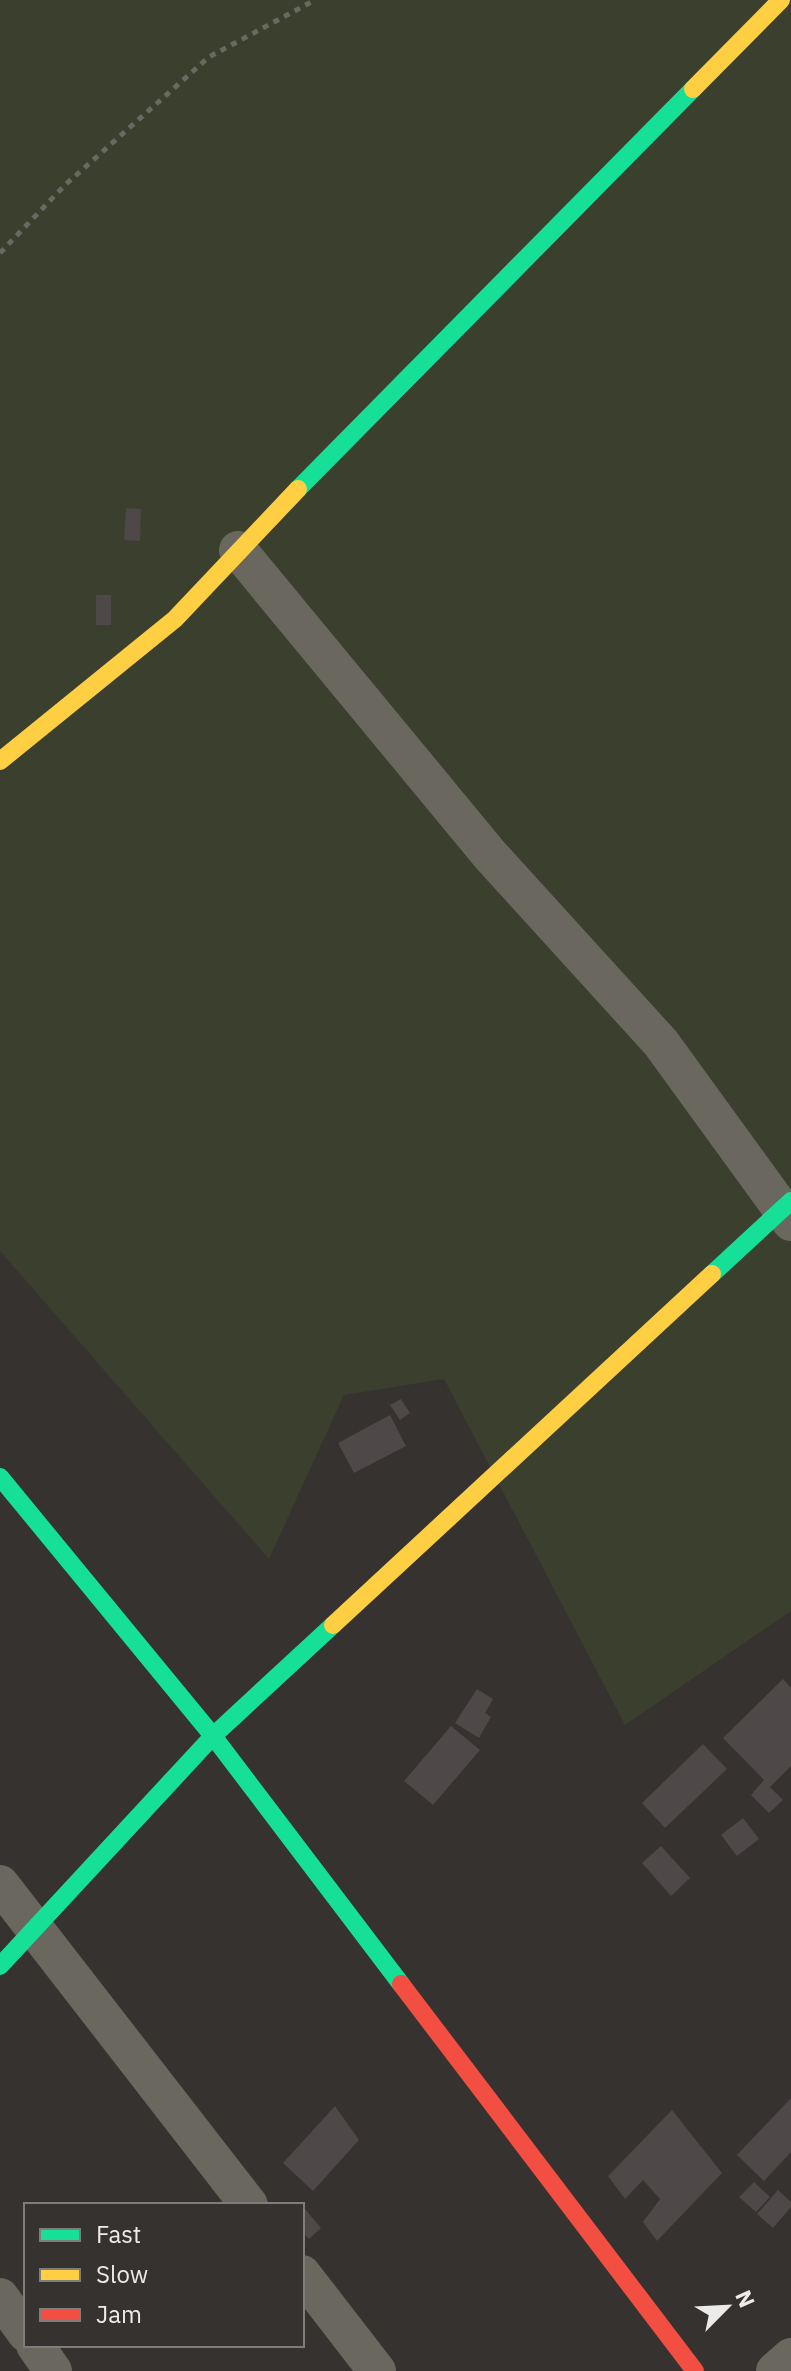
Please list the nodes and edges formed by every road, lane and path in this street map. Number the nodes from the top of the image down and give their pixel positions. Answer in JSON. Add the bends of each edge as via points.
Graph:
{"nodes":[{"id":1,"x":315,"y":0,"type":"edge"},
{"id":2,"x":781,"y":0,"type":"edge"},
{"id":3,"x":0,"y":253,"type":"edge"},
{"id":4,"x":238,"y":550,"type":"junction"},
{"id":5,"x":0,"y":761,"type":"edge"},
{"id":6,"x":788,"y":1211,"type":"edge"},
{"id":7,"x":0,"y":1477,"type":"edge"},
{"id":8,"x":213,"y":1736,"type":"junction"},
{"id":9,"x":0,"y":1884,"type":"edge"},
{"id":10,"x":35,"y":1928,"type":"junction"},
{"id":11,"x":0,"y":1966,"type":"edge"},
{"id":12,"x":247,"y":2203,"type":"edge"},
{"id":13,"x":304,"y":2277,"type":"edge"},
{"id":14,"x":0,"y":2297,"type":"edge"},
{"id":15,"x":24,"y":2330,"type":"edge"},
{"id":16,"x":36,"y":2347,"type":"edge"},
{"id":17,"x":791,"y":2357,"type":"edge"},
{"id":18,"x":53,"y":2371,"type":"edge"},
{"id":19,"x":377,"y":2371,"type":"edge"},
{"id":20,"x":695,"y":2371,"type":"edge"},
{"id":21,"x":775,"y":2371,"type":"edge"}],
"edges":[{"from":1,"to":3,"type":"path","via":[[209,57],[65,185]]},
{"from":2,"to":4,"type":"street"},
{"from":4,"to":5,"type":"street","via":[[175,619]]},
{"from":4,"to":6,"type":"street","via":[[490,855],[661,1043]]},
{"from":6,"to":8,"type":"street"},
{"from":7,"to":8,"type":"street"},
{"from":8,"to":10,"type":"street"},
{"from":8,"to":20,"type":"street"},
{"from":9,"to":10,"type":"street"},
{"from":10,"to":11,"type":"street"},
{"from":10,"to":12,"type":"street"},
{"from":13,"to":19,"type":"street"},
{"from":14,"to":15,"type":"street"},
{"from":16,"to":18,"type":"street"},
{"from":17,"to":21,"type":"street"}]}
